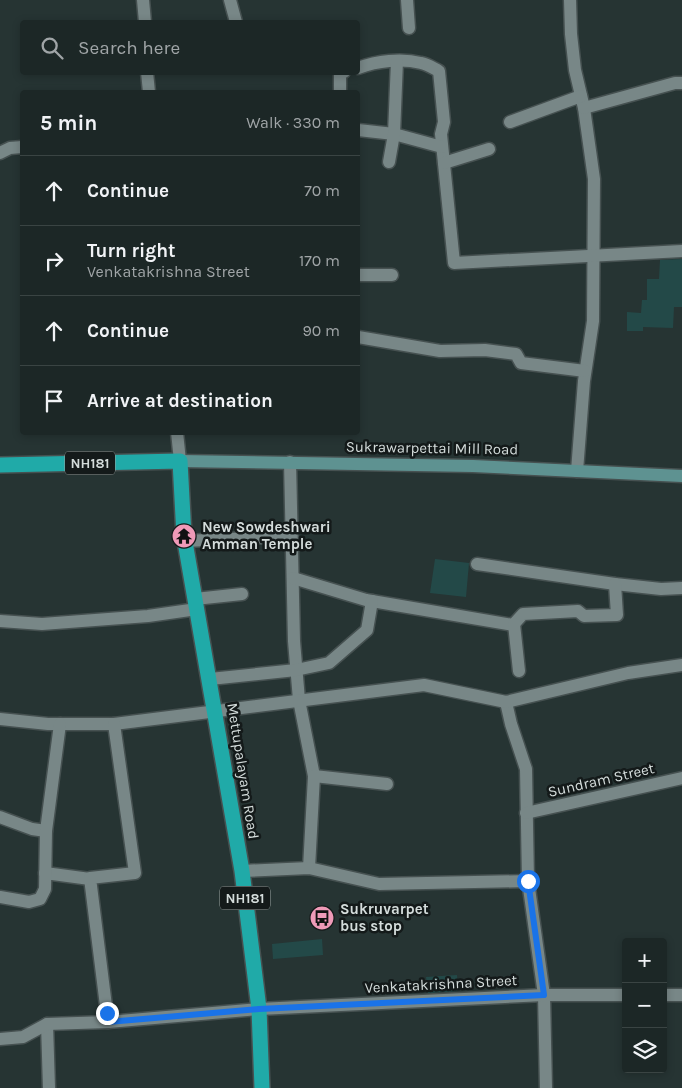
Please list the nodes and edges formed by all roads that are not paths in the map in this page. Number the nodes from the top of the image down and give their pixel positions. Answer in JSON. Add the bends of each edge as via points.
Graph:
{"nodes":[{"id":1,"x":143,"y":0,"type":"edge"},
{"id":2,"x":230,"y":0,"type":"edge"},
{"id":3,"x":407,"y":0,"type":"edge"},
{"id":4,"x":570,"y":0,"type":"edge"},
{"id":5,"x":145,"y":20,"type":"edge"},
{"id":6,"x":235,"y":20,"type":"edge"},
{"id":7,"x":410,"y":28,"type":"dead end"},
{"id":8,"x":397,"y":61,"type":"junction"},
{"id":9,"x":360,"y":67,"type":"edge"},
{"id":10,"x":148,"y":75,"type":"edge"},
{"id":11,"x":340,"y":75,"type":"edge"},
{"id":12,"x":682,"y":83,"type":"edge"},
{"id":13,"x":149,"y":90,"type":"edge"},
{"id":14,"x":340,"y":90,"type":"edge"},
{"id":15,"x":583,"y":102,"type":"junction"},
{"id":16,"x":510,"y":122,"type":"dead end"},
{"id":17,"x":360,"y":130,"type":"edge"},
{"id":18,"x":394,"y":134,"type":"junction"},
{"id":19,"x":20,"y":147,"type":"edge"},
{"id":20,"x":442,"y":147,"type":"junction"},
{"id":21,"x":489,"y":149,"type":"dead end"},
{"id":22,"x":0,"y":153,"type":"edge"},
{"id":23,"x":389,"y":162,"type":"dead end"},
{"id":24,"x":444,"y":163,"type":"junction"},
{"id":25,"x":682,"y":250,"type":"edge"},
{"id":26,"x":595,"y":255,"type":"junction"},
{"id":27,"x":360,"y":275,"type":"edge"},
{"id":28,"x":392,"y":275,"type":"dead end"},
{"id":29,"x":360,"y":337,"type":"edge"},
{"id":30,"x":585,"y":371,"type":"junction"},
{"id":31,"x":177,"y":435,"type":"edge"},
{"id":32,"x":180,"y":461,"type":"junction"},
{"id":33,"x":290,"y":462,"type":"junction"},
{"id":34,"x":0,"y":466,"type":"edge"},
{"id":35,"x":577,"y":471,"type":"junction"},
{"id":36,"x":682,"y":476,"type":"edge"},
{"id":37,"x":291,"y":536,"type":"junction"},
{"id":38,"x":185,"y":541,"type":"junction"},
{"id":39,"x":477,"y":564,"type":"dead end"},
{"id":40,"x":293,"y":578,"type":"junction"},
{"id":41,"x":615,"y":584,"type":"junction"},
{"id":42,"x":682,"y":588,"type":"edge"},
{"id":43,"x":242,"y":594,"type":"dead end"},
{"id":44,"x":372,"y":600,"type":"junction"},
{"id":45,"x":196,"y":604,"type":"junction"},
{"id":46,"x":0,"y":621,"type":"edge"},
{"id":47,"x":514,"y":624,"type":"junction"},
{"id":48,"x":682,"y":665,"type":"edge"},
{"id":49,"x":296,"y":670,"type":"junction"},
{"id":50,"x":519,"y":671,"type":"dead end"},
{"id":51,"x":210,"y":679,"type":"junction"},
{"id":52,"x":299,"y":700,"type":"junction"},
{"id":53,"x":506,"y":702,"type":"junction"},
{"id":54,"x":216,"y":710,"type":"junction"},
{"id":55,"x":0,"y":719,"type":"edge"},
{"id":56,"x":60,"y":724,"type":"junction"},
{"id":57,"x":114,"y":724,"type":"junction"},
{"id":58,"x":314,"y":776,"type":"junction"},
{"id":59,"x":682,"y":778,"type":"edge"},
{"id":60,"x":387,"y":784,"type":"dead end"},
{"id":61,"x":526,"y":813,"type":"junction"},
{"id":62,"x":0,"y":817,"type":"edge"},
{"id":63,"x":46,"y":831,"type":"junction"},
{"id":64,"x":309,"y":868,"type":"junction"},
{"id":65,"x":242,"y":871,"type":"junction"},
{"id":66,"x":46,"y":874,"type":"junction"},
{"id":67,"x":90,"y":879,"type":"junction"},
{"id":68,"x":528,"y":881,"type":"junction"},
{"id":69,"x":0,"y":897,"type":"edge"},
{"id":70,"x":544,"y":995,"type":"junction"},
{"id":71,"x":622,"y":995,"type":"edge"},
{"id":72,"x":667,"y":995,"type":"edge"},
{"id":73,"x":682,"y":995,"type":"edge"},
{"id":74,"x":259,"y":1009,"type":"junction"},
{"id":75,"x":108,"y":1022,"type":"junction"},
{"id":76,"x":47,"y":1024,"type":"junction"},
{"id":77,"x":0,"y":1039,"type":"edge"},
{"id":78,"x":49,"y":1088,"type":"edge"},
{"id":79,"x":262,"y":1088,"type":"edge"},
{"id":80,"x":546,"y":1088,"type":"edge"}],
"edges":[{"from":1,"to":5,"type":"street"},
{"from":2,"to":6,"type":"street"},
{"from":3,"to":7,"type":"street"},
{"from":4,"to":15,"type":"street","via":[[575,70]]},
{"from":8,"to":9,"type":"street"},
{"from":8,"to":18,"type":"street"},
{"from":8,"to":20,"type":"street","via":[[422,63],[439,71],[444,122]]},
{"from":10,"to":13,"type":"street"},
{"from":11,"to":14,"type":"street"},
{"from":12,"to":15,"type":"street"},
{"from":15,"to":16,"type":"street"},
{"from":15,"to":26,"type":"street","via":[[594,179]]},
{"from":17,"to":18,"type":"street"},
{"from":18,"to":20,"type":"street"},
{"from":18,"to":23,"type":"street"},
{"from":19,"to":22,"type":"street"},
{"from":20,"to":24,"type":"street"},
{"from":21,"to":24,"type":"street"},
{"from":24,"to":26,"type":"street","via":[[454,263]]},
{"from":25,"to":26,"type":"street"},
{"from":26,"to":30,"type":"street","via":[[593,321]]},
{"from":27,"to":28,"type":"street"},
{"from":29,"to":30,"type":"street","via":[[440,351],[485,350],[516,354],[521,363]]},
{"from":30,"to":35,"type":"street"},
{"from":31,"to":32,"type":"street"},
{"from":32,"to":33,"type":"street","name":"Sukrawarpettai Mill Road"},
{"from":32,"to":34,"type":"highway","name":"Sukrawarpettai Mill Road","number":"NH181"},
{"from":32,"to":38,"type":"highway","name":"Mettupalayam Road","number":"NH181"},
{"from":33,"to":35,"type":"street","name":"Sukrawarpettai Mill Road"},
{"from":33,"to":37,"type":"street"},
{"from":35,"to":36,"type":"street","name":"Sukrawarpettai Mill Road"},
{"from":37,"to":38,"type":"street"},
{"from":37,"to":40,"type":"street"},
{"from":38,"to":45,"type":"highway","name":"Mettupalayam Road","number":"NH181"},
{"from":39,"to":41,"type":"street"},
{"from":40,"to":44,"type":"street"},
{"from":40,"to":49,"type":"street"},
{"from":41,"to":42,"type":"street"},
{"from":41,"to":47,"type":"street","via":[[617,616],[584,616],[578,611],[523,614]]},
{"from":43,"to":45,"type":"street"},
{"from":44,"to":47,"type":"street"},
{"from":44,"to":49,"type":"street","via":[[367,630],[328,663]]},
{"from":45,"to":46,"type":"street","via":[[148,616],[42,624]]},
{"from":45,"to":51,"type":"highway","name":"Mettupalayam Road","number":"NH181"},
{"from":47,"to":50,"type":"street"},
{"from":48,"to":53,"type":"street","via":[[628,673]]},
{"from":49,"to":51,"type":"street"},
{"from":49,"to":52,"type":"street"},
{"from":51,"to":54,"type":"highway","name":"Mettupalayam Road","number":"NH181"},
{"from":52,"to":53,"type":"street","via":[[424,685]]},
{"from":52,"to":54,"type":"street"},
{"from":52,"to":58,"type":"street"},
{"from":53,"to":61,"type":"street","via":[[526,769]]},
{"from":54,"to":57,"type":"street"},
{"from":54,"to":65,"type":"highway","name":"Mettupalayam Road","number":"NH181"},
{"from":55,"to":56,"type":"street"},
{"from":56,"to":57,"type":"street"},
{"from":56,"to":63,"type":"street"},
{"from":57,"to":67,"type":"street","via":[[135,873]]},
{"from":58,"to":60,"type":"street"},
{"from":58,"to":64,"type":"street"},
{"from":59,"to":61,"type":"street","name":"Sundram Street"},
{"from":61,"to":68,"type":"street"},
{"from":62,"to":63,"type":"street"},
{"from":63,"to":66,"type":"street"},
{"from":64,"to":65,"type":"street"},
{"from":64,"to":68,"type":"street","via":[[379,884]]},
{"from":65,"to":74,"type":"highway","name":"Mettupalayam Road","number":"NH181"},
{"from":66,"to":67,"type":"street"},
{"from":66,"to":69,"type":"street","via":[[45,889],[40,899],[29,902]]},
{"from":67,"to":75,"type":"street"},
{"from":68,"to":70,"type":"street"},
{"from":70,"to":71,"type":"street","name":"Venkatakrishna Street"},
{"from":70,"to":74,"type":"street","name":"Venkatakrishna Street"},
{"from":70,"to":80,"type":"street"},
{"from":72,"to":73,"type":"street"},
{"from":74,"to":75,"type":"street","name":"Venkatakrishna Street"},
{"from":74,"to":79,"type":"highway","name":"Mettupalayam Road","number":"NH181"},
{"from":75,"to":76,"type":"street","name":"Venkatakrishna Street"},
{"from":76,"to":77,"type":"street","via":[[23,1037]]},
{"from":76,"to":78,"type":"street"}]}
